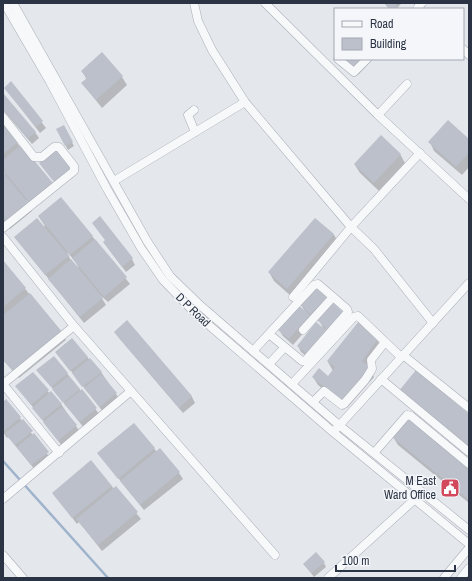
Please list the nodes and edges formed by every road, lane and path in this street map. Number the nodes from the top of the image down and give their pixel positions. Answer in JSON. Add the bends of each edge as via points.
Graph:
{"nodes":[{"id":1,"x":4,"y":3,"type":"edge"},
{"id":2,"x":13,"y":3,"type":"edge"},
{"id":3,"x":194,"y":3,"type":"edge"},
{"id":4,"x":266,"y":3,"type":"edge"},
{"id":5,"x":339,"y":60,"type":"edge"},
{"id":6,"x":366,"y":60,"type":"edge"},
{"id":7,"x":344,"y":66,"type":"junction"},
{"id":8,"x":337,"y":74,"type":"junction"},
{"id":9,"x":51,"y":75,"type":"junction"},
{"id":10,"x":407,"y":84,"type":"dead end"},
{"id":11,"x":245,"y":102,"type":"junction"},
{"id":12,"x":194,"y":110,"type":"dead end"},
{"id":13,"x":378,"y":115,"type":"junction"},
{"id":14,"x":3,"y":117,"type":"edge"},
{"id":15,"x":195,"y":132,"type":"junction"},
{"id":16,"x":420,"y":153,"type":"junction"},
{"id":17,"x":97,"y":160,"type":"junction"},
{"id":18,"x":114,"y":181,"type":"junction"},
{"id":19,"x":469,"y":199,"type":"edge"},
{"id":20,"x":3,"y":228,"type":"edge"},
{"id":21,"x":351,"y":228,"type":"junction"},
{"id":22,"x":3,"y":237,"type":"edge"},
{"id":23,"x":160,"y":268,"type":"junction"},
{"id":24,"x":469,"y":283,"type":"edge"},
{"id":25,"x":293,"y":297,"type":"dead end"},
{"id":26,"x":333,"y":297,"type":"junction"},
{"id":27,"x":206,"y":311,"type":"junction"},
{"id":28,"x":200,"y":318,"type":"junction"},
{"id":29,"x":433,"y":323,"type":"junction"},
{"id":30,"x":74,"y":326,"type":"junction"},
{"id":31,"x":303,"y":330,"type":"dead end"},
{"id":32,"x":269,"y":334,"type":"junction"},
{"id":33,"x":385,"y":342,"type":"junction"},
{"id":34,"x":284,"y":348,"type":"junction"},
{"id":35,"x":253,"y":351,"type":"junction"},
{"id":36,"x":402,"y":356,"type":"junction"},
{"id":37,"x":269,"y":364,"type":"junction"},
{"id":38,"x":381,"y":379,"type":"junction"},
{"id":39,"x":365,"y":380,"type":"junction"},
{"id":40,"x":3,"y":384,"type":"edge"},
{"id":41,"x":292,"y":384,"type":"junction"},
{"id":42,"x":374,"y":387,"type":"junction"},
{"id":43,"x":131,"y":392,"type":"junction"},
{"id":44,"x":313,"y":402,"type":"junction"},
{"id":45,"x":469,"y":408,"type":"edge"},
{"id":46,"x":340,"y":424,"type":"junction"},
{"id":47,"x":333,"y":432,"type":"junction"},
{"id":48,"x":59,"y":452,"type":"junction"},
{"id":49,"x":469,"y":452,"type":"edge"},
{"id":50,"x":374,"y":453,"type":"junction"},
{"id":51,"x":469,"y":464,"type":"edge"},
{"id":52,"x":3,"y":499,"type":"edge"},
{"id":53,"x":415,"y":499,"type":"junction"},
{"id":54,"x":469,"y":530,"type":"edge"},
{"id":55,"x":469,"y":544,"type":"edge"},
{"id":56,"x":469,"y":548,"type":"edge"},
{"id":57,"x":3,"y":555,"type":"edge"},
{"id":58,"x":275,"y":555,"type":"dead end"},
{"id":59,"x":469,"y":568,"type":"edge"},
{"id":60,"x":23,"y":578,"type":"edge"},
{"id":61,"x":328,"y":578,"type":"edge"},
{"id":62,"x":444,"y":578,"type":"edge"},
{"id":63,"x":461,"y":578,"type":"edge"}],
"edges":[{"from":1,"to":9,"type":"street","name":"D P Road"},
{"from":2,"to":9,"type":"street","name":"D P Road"},
{"from":3,"to":11,"type":"street","via":[[198,21],[212,50]]},
{"from":4,"to":8,"type":"street"},
{"from":5,"to":7,"type":"street"},
{"from":6,"to":7,"type":"street","via":[[354,72]]},
{"from":7,"to":8,"type":"street"},
{"from":8,"to":13,"type":"street"},
{"from":9,"to":17,"type":"street","name":"D P Road"},
{"from":10,"to":13,"type":"street"},
{"from":11,"to":15,"type":"street"},
{"from":11,"to":21,"type":"street"},
{"from":12,"to":15,"type":"street","via":[[188,115],[188,119]]},
{"from":13,"to":16,"type":"street"},
{"from":14,"to":20,"type":"street","via":[[34,157],[42,157],[54,147],[59,147],[74,166],[74,171]]},
{"from":15,"to":18,"type":"street"},
{"from":16,"to":19,"type":"street"},
{"from":16,"to":21,"type":"street"},
{"from":17,"to":18,"type":"street","name":"D P Road"},
{"from":17,"to":23,"type":"street","name":"D P Road","via":[[141,248]]},
{"from":18,"to":23,"type":"street","name":"D P Road"},
{"from":21,"to":25,"type":"street"},
{"from":21,"to":29,"type":"street","via":[[374,249]]},
{"from":22,"to":30,"type":"street"},
{"from":23,"to":27,"type":"street","name":"D P Road"},
{"from":23,"to":28,"type":"street","name":"D P Road","via":[[163,280]]},
{"from":24,"to":29,"type":"street"},
{"from":26,"to":31,"type":"street"},
{"from":26,"to":32,"type":"street","via":[[318,284],[314,284]]},
{"from":26,"to":34,"type":"street","via":[[348,312],[305,361]]},
{"from":27,"to":28,"type":"street"},
{"from":27,"to":35,"type":"street","name":"D P Road"},
{"from":28,"to":47,"type":"street","name":"D P Road"},
{"from":29,"to":36,"type":"street"},
{"from":30,"to":40,"type":"street"},
{"from":30,"to":43,"type":"street"},
{"from":32,"to":34,"type":"street"},
{"from":32,"to":35,"type":"street"},
{"from":33,"to":36,"type":"street"},
{"from":33,"to":39,"type":"street","via":[[371,360],[372,369]]},
{"from":33,"to":41,"type":"street","via":[[358,316],[354,317]]},
{"from":34,"to":37,"type":"street"},
{"from":35,"to":37,"type":"street","name":"D P Road"},
{"from":36,"to":38,"type":"street"},
{"from":36,"to":45,"type":"street"},
{"from":37,"to":41,"type":"street","name":"D P Road"},
{"from":38,"to":42,"type":"street"},
{"from":38,"to":49,"type":"street"},
{"from":39,"to":42,"type":"street"},
{"from":39,"to":44,"type":"street","via":[[342,405],[324,391]]},
{"from":40,"to":48,"type":"street"},
{"from":41,"to":44,"type":"street","name":"D P Road"},
{"from":42,"to":46,"type":"street"},
{"from":43,"to":48,"type":"street"},
{"from":43,"to":58,"type":"street"},
{"from":44,"to":46,"type":"street","name":"D P Road"},
{"from":46,"to":47,"type":"street"},
{"from":46,"to":50,"type":"street","name":"D P Road"},
{"from":47,"to":53,"type":"street","name":"D P Road"},
{"from":48,"to":52,"type":"street"},
{"from":50,"to":51,"type":"street","via":[[407,415]]},
{"from":50,"to":54,"type":"street","name":"D P Road"},
{"from":53,"to":55,"type":"street","name":"D P Road"},
{"from":53,"to":61,"type":"street"},
{"from":56,"to":62,"type":"street"},
{"from":57,"to":60,"type":"street"},
{"from":59,"to":63,"type":"street"}]}
